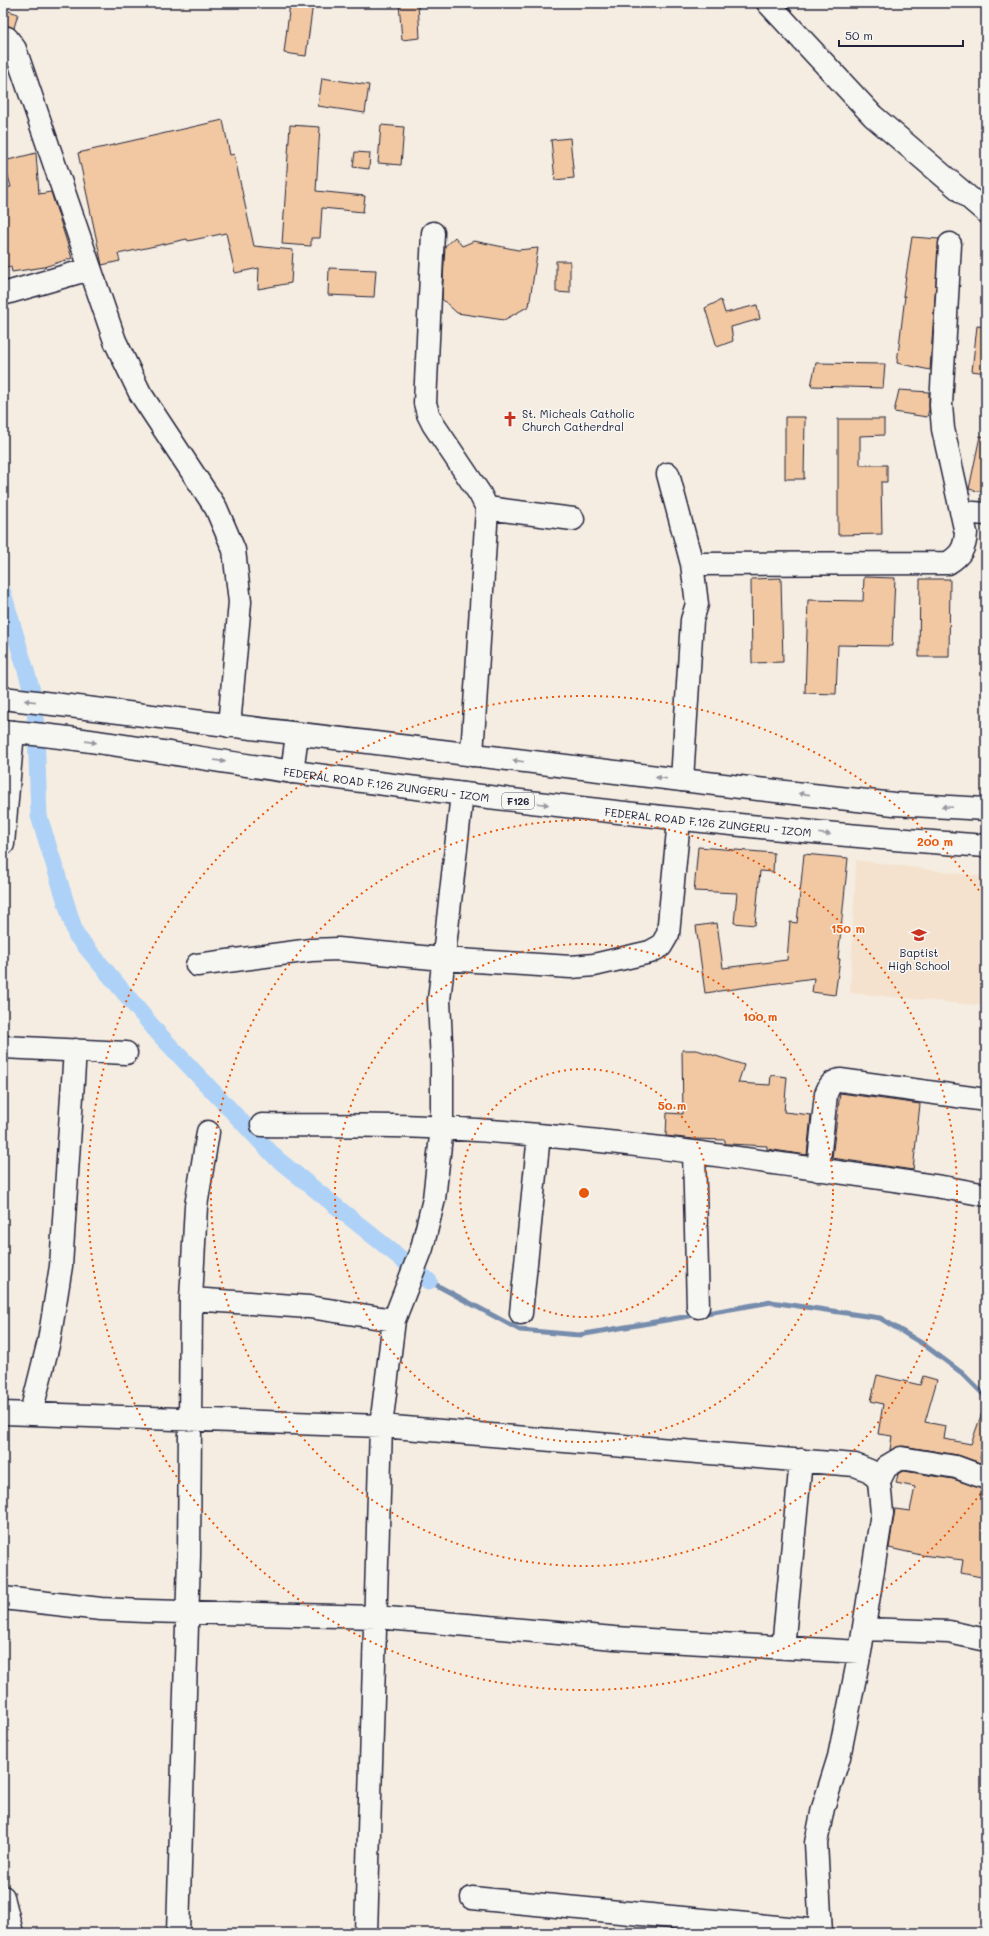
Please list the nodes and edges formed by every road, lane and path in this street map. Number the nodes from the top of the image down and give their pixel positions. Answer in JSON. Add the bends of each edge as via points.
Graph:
{"nodes":[{"id":1,"x":768,"y":3,"type":"edge"},
{"id":2,"x":3,"y":37,"type":"edge"},
{"id":3,"x":986,"y":212,"type":"edge"},
{"id":4,"x":433,"y":233,"type":"dead end"},
{"id":5,"x":950,"y":244,"type":"dead end"},
{"id":6,"x":90,"y":269,"type":"junction"},
{"id":7,"x":3,"y":294,"type":"edge"},
{"id":8,"x":668,"y":474,"type":"dead end"},
{"id":9,"x":487,"y":508,"type":"junction"},
{"id":10,"x":961,"y":512,"type":"junction"},
{"id":11,"x":986,"y":514,"type":"edge"},
{"id":12,"x":573,"y":519,"type":"dead end"},
{"id":13,"x":692,"y":564,"type":"junction"},
{"id":14,"x":5,"y":698,"type":"edge"},
{"id":15,"x":229,"y":726,"type":"junction"},
{"id":16,"x":12,"y":732,"type":"edge"},
{"id":17,"x":297,"y":735,"type":"junction"},
{"id":18,"x":472,"y":755,"type":"junction"},
{"id":19,"x":292,"y":772,"type":"junction"},
{"id":20,"x":682,"y":780,"type":"junction"},
{"id":21,"x":462,"y":794,"type":"junction"},
{"id":22,"x":986,"y":809,"type":"edge"},
{"id":23,"x":679,"y":820,"type":"junction"},
{"id":24,"x":3,"y":844,"type":"edge"},
{"id":25,"x":986,"y":846,"type":"edge"},
{"id":26,"x":443,"y":959,"type":"junction"},
{"id":27,"x":197,"y":965,"type":"dead end"},
{"id":28,"x":3,"y":1047,"type":"edge"},
{"id":29,"x":75,"y":1050,"type":"junction"},
{"id":30,"x":126,"y":1053,"type":"dead end"},
{"id":31,"x":986,"y":1100,"type":"edge"},
{"id":32,"x":262,"y":1125,"type":"dead end"},
{"id":33,"x":442,"y":1128,"type":"junction"},
{"id":34,"x":208,"y":1132,"type":"dead end"},
{"id":35,"x":538,"y":1136,"type":"junction"},
{"id":36,"x":694,"y":1152,"type":"junction"},
{"id":37,"x":818,"y":1170,"type":"junction"},
{"id":38,"x":986,"y":1195,"type":"edge"},
{"id":39,"x":191,"y":1299,"type":"junction"},
{"id":40,"x":698,"y":1307,"type":"dead end"},
{"id":41,"x":521,"y":1313,"type":"dead end"},
{"id":42,"x":394,"y":1320,"type":"junction"},
{"id":43,"x":3,"y":1413,"type":"edge"},
{"id":44,"x":31,"y":1413,"type":"junction"},
{"id":45,"x":191,"y":1419,"type":"junction"},
{"id":46,"x":381,"y":1426,"type":"junction"},
{"id":47,"x":801,"y":1460,"type":"junction"},
{"id":48,"x":986,"y":1478,"type":"edge"},
{"id":49,"x":879,"y":1481,"type":"junction"},
{"id":50,"x":3,"y":1598,"type":"edge"},
{"id":51,"x":186,"y":1612,"type":"junction"},
{"id":52,"x":376,"y":1617,"type":"junction"},
{"id":53,"x":864,"y":1629,"type":"junction"},
{"id":54,"x":986,"y":1640,"type":"edge"},
{"id":55,"x":783,"y":1648,"type":"junction"},
{"id":56,"x":860,"y":1652,"type":"junction"},
{"id":57,"x":3,"y":1897,"type":"edge"},
{"id":58,"x":472,"y":1898,"type":"dead end"},
{"id":59,"x":821,"y":1932,"type":"edge"},
{"id":60,"x":12,"y":1933,"type":"edge"},
{"id":61,"x":178,"y":1933,"type":"edge"},
{"id":62,"x":366,"y":1933,"type":"edge"}],
"edges":[{"from":1,"to":3,"type":"street","via":[[873,116]]},
{"from":2,"to":6,"type":"street","via":[[7,38],[15,49]]},
{"from":4,"to":9,"type":"street","via":[[425,403],[433,424]]},
{"from":5,"to":10,"type":"street","via":[[941,405],[943,429]]},
{"from":6,"to":7,"type":"street"},
{"from":6,"to":15,"type":"street","via":[[115,341],[140,393],[216,508],[234,550],[240,602]]},
{"from":8,"to":13,"type":"street"},
{"from":9,"to":12,"type":"street"},
{"from":9,"to":18,"type":"street"},
{"from":10,"to":11,"type":"street"},
{"from":10,"to":13,"type":"street","via":[[966,533],[965,546],[958,557],[948,563]]},
{"from":13,"to":20,"type":"street","via":[[697,604],[692,620]]},
{"from":15,"to":14,"type":"street","one_way":true},
{"from":15,"to":17,"type":"street"},
{"from":16,"to":19,"type":"street","name":"FEDERAL ROAD F.126 ZUNGERU - IZOM","number":"F126","one_way":true},
{"from":16,"to":24,"type":"street"},
{"from":17,"to":18,"type":"street"},
{"from":17,"to":19,"type":"street"},
{"from":20,"to":18,"type":"street","one_way":true},
{"from":19,"to":21,"type":"street","name":"FEDERAL ROAD F.126 ZUNGERU - IZOM","number":"F126"},
{"from":22,"to":20,"type":"street","one_way":true,"via":[[894,804]]},
{"from":21,"to":23,"type":"street","name":"FEDERAL ROAD F.126 ZUNGERU - IZOM","number":"F126","one_way":true},
{"from":21,"to":26,"type":"street"},
{"from":23,"to":25,"type":"street","name":"FEDERAL ROAD F.126 ZUNGERU - IZOM","number":"F126","one_way":true,"via":[[879,839]]},
{"from":23,"to":26,"type":"street","via":[[668,934],[661,946],[650,952],[571,968]]},
{"from":26,"to":27,"type":"street","via":[[338,949]]},
{"from":26,"to":33,"type":"street","via":[[440,1000]]},
{"from":28,"to":29,"type":"street"},
{"from":29,"to":30,"type":"street"},
{"from":29,"to":44,"type":"street","via":[[61,1266],[48,1341]]},
{"from":31,"to":37,"type":"street","via":[[835,1081],[829,1085],[826,1094]]},
{"from":32,"to":33,"type":"street"},
{"from":33,"to":35,"type":"street"},
{"from":33,"to":42,"type":"street","via":[[432,1211],[422,1248]]},
{"from":34,"to":39,"type":"street","via":[[196,1206]]},
{"from":35,"to":36,"type":"street"},
{"from":35,"to":41,"type":"street"},
{"from":36,"to":37,"type":"street"},
{"from":36,"to":40,"type":"street"},
{"from":37,"to":38,"type":"street"},
{"from":39,"to":42,"type":"street","via":[[309,1306]]},
{"from":39,"to":45,"type":"street"},
{"from":42,"to":46,"type":"street"},
{"from":43,"to":44,"type":"street"},
{"from":44,"to":45,"type":"street"},
{"from":45,"to":46,"type":"street"},
{"from":45,"to":51,"type":"street"},
{"from":46,"to":47,"type":"street"},
{"from":46,"to":52,"type":"street"},
{"from":47,"to":49,"type":"street","via":[[855,1465],[870,1471]]},
{"from":47,"to":55,"type":"street"},
{"from":48,"to":49,"type":"street","via":[[956,1467],[901,1458],[886,1467]]},
{"from":49,"to":53,"type":"street","via":[[882,1513]]},
{"from":50,"to":51,"type":"street","via":[[101,1609]]},
{"from":51,"to":52,"type":"street"},
{"from":51,"to":61,"type":"street"},
{"from":52,"to":55,"type":"street","via":[[614,1638]]},
{"from":52,"to":62,"type":"street"},
{"from":53,"to":54,"type":"street","via":[[949,1632]]},
{"from":53,"to":56,"type":"street"},
{"from":55,"to":56,"type":"street"},
{"from":56,"to":59,"type":"street","via":[[839,1757],[823,1808],[816,1843]]},
{"from":57,"to":60,"type":"street"},
{"from":58,"to":59,"type":"street"}]}
